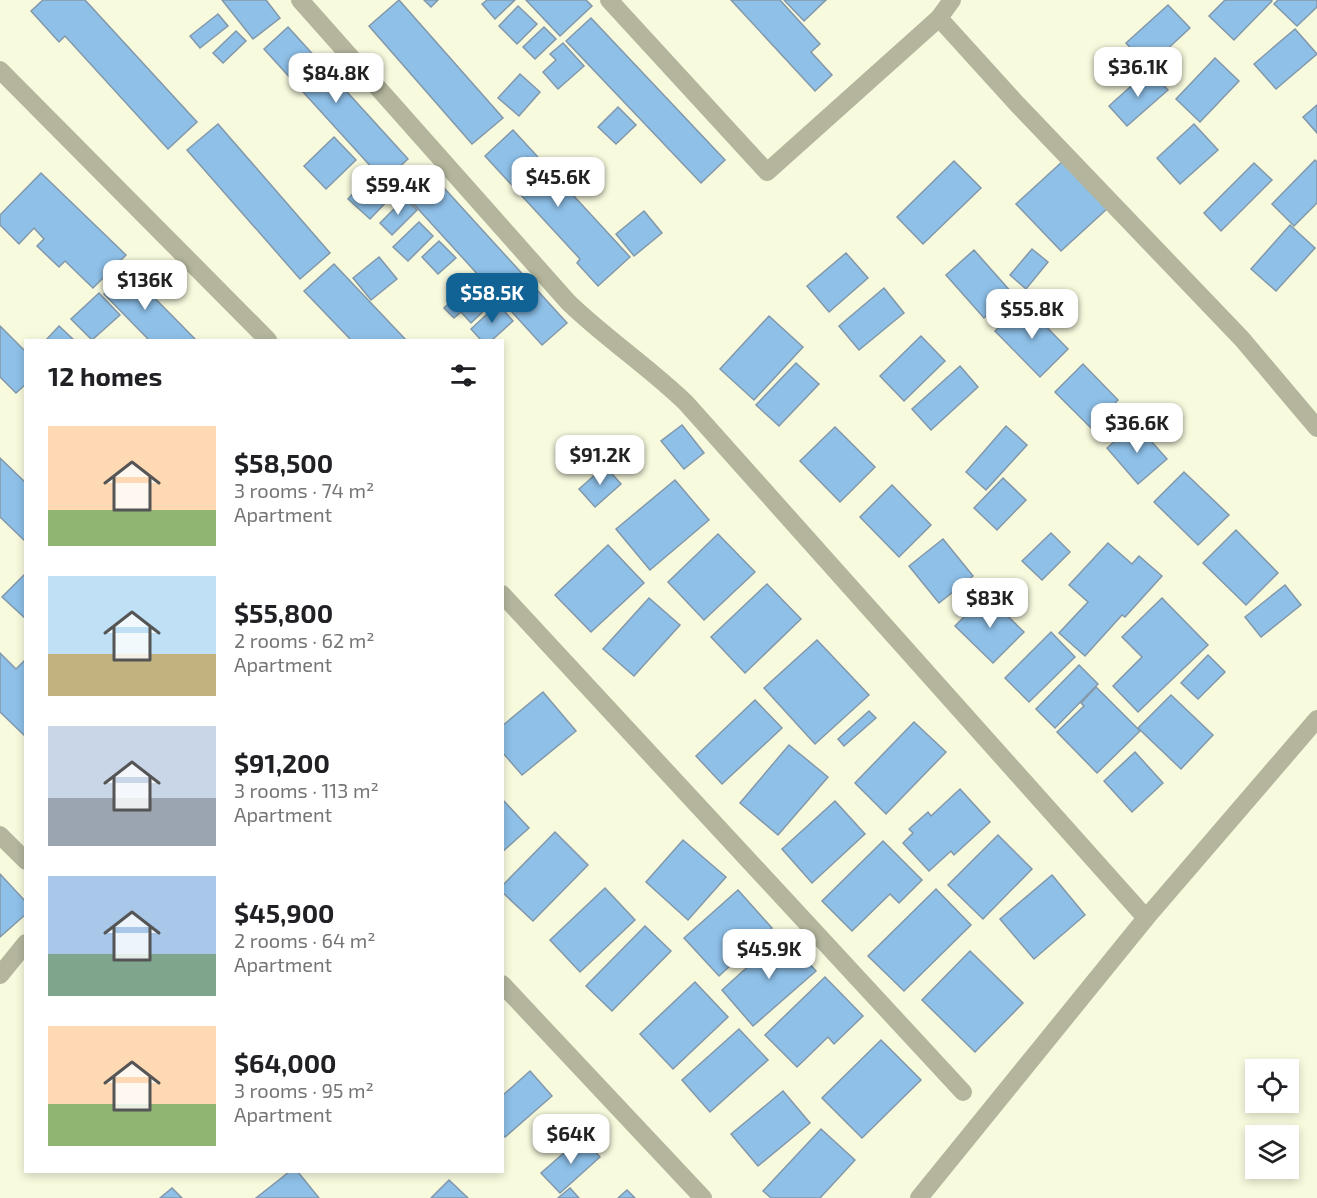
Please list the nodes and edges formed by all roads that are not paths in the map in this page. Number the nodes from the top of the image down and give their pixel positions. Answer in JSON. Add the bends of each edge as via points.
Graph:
{"nodes":[{"id":1,"x":300,"y":0,"type":"edge"},
{"id":2,"x":609,"y":0,"type":"edge"},
{"id":3,"x":952,"y":0,"type":"edge"},
{"id":4,"x":939,"y":18,"type":"junction"},
{"id":5,"x":0,"y":70,"type":"edge"},
{"id":6,"x":267,"y":339,"type":"edge"},
{"id":7,"x":1317,"y":428,"type":"edge"},
{"id":8,"x":504,"y":596,"type":"edge"},
{"id":9,"x":1317,"y":719,"type":"edge"},
{"id":10,"x":0,"y":835,"type":"edge"},
{"id":11,"x":24,"y":859,"type":"edge"},
{"id":12,"x":1146,"y":918,"type":"junction"},
{"id":13,"x":24,"y":945,"type":"edge"},
{"id":14,"x":0,"y":975,"type":"edge"},
{"id":15,"x":504,"y":986,"type":"edge"},
{"id":16,"x":963,"y":1092,"type":"dead end"},
{"id":17,"x":703,"y":1198,"type":"edge"},
{"id":18,"x":919,"y":1198,"type":"edge"}],
"edges":[{"from":1,"to":12,"type":"street","via":[[568,302],[686,403]]},
{"from":2,"to":4,"type":"street","via":[[767,172]]},
{"from":3,"to":4,"type":"street"},
{"from":4,"to":7,"type":"street","via":[[1242,339]]},
{"from":5,"to":6,"type":"street"},
{"from":8,"to":16,"type":"street"},
{"from":9,"to":12,"type":"street"},
{"from":10,"to":11,"type":"street"},
{"from":12,"to":18,"type":"street"},
{"from":13,"to":14,"type":"street"},
{"from":15,"to":17,"type":"street"}]}
